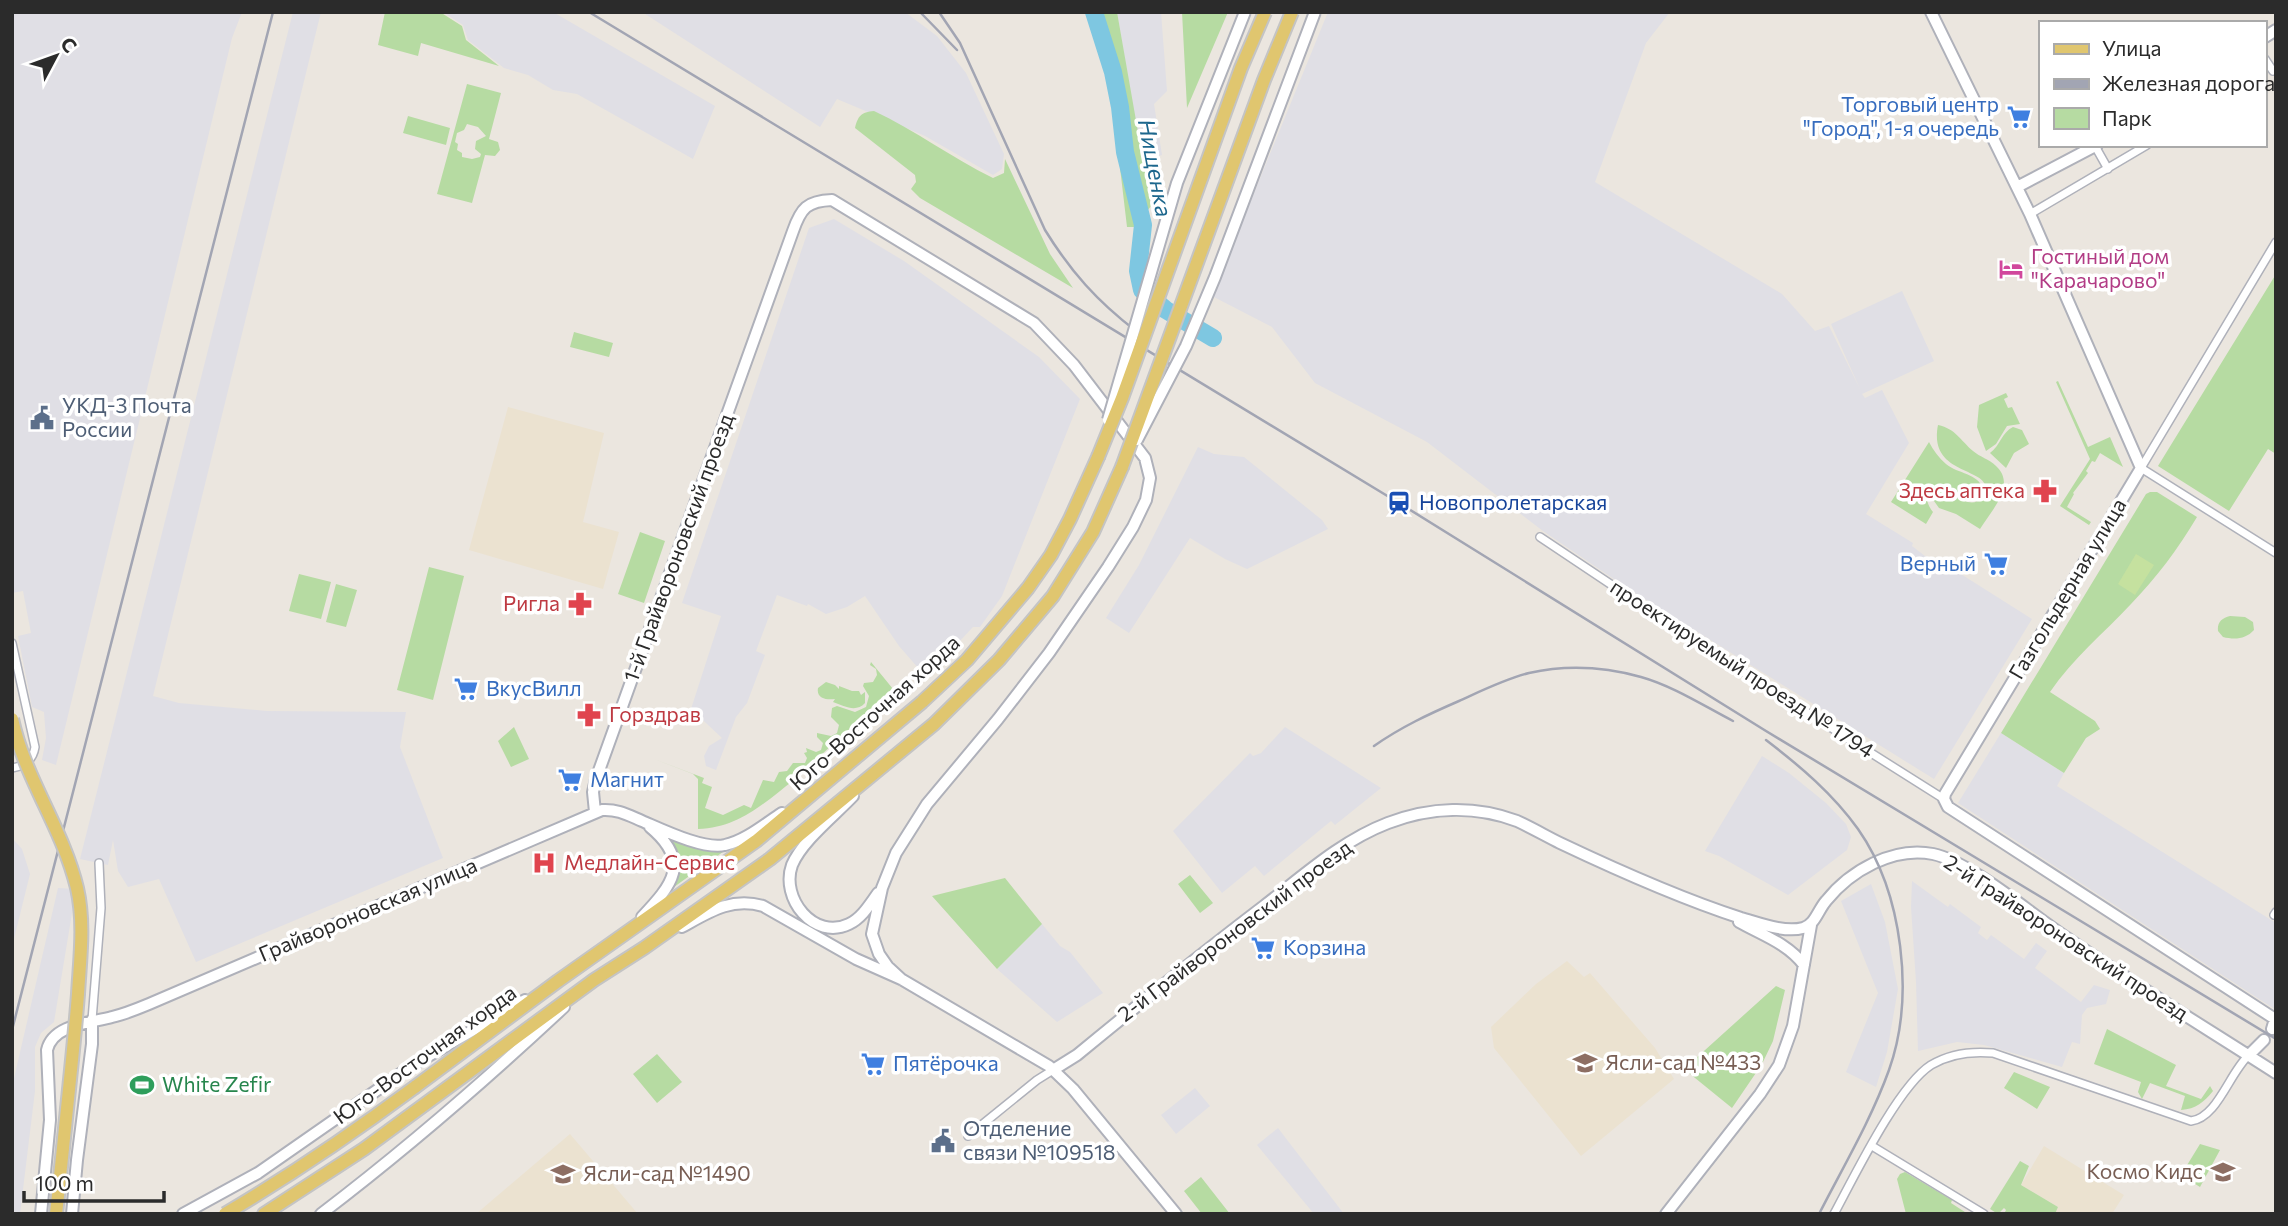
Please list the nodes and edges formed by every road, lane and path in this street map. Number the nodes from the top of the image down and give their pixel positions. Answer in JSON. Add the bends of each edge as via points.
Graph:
{"nodes":[{"id":1,"x":1245,"y":12,"type":"edge"},
{"id":2,"x":1265,"y":12,"type":"edge"},
{"id":3,"x":1292,"y":12,"type":"edge"},
{"id":4,"x":1315,"y":12,"type":"edge"},
{"id":5,"x":1931,"y":12,"type":"edge"},
{"id":6,"x":2094,"y":147,"type":"edge"},
{"id":7,"x":2097,"y":147,"type":"edge"},
{"id":8,"x":2144,"y":147,"type":"edge"},
{"id":9,"x":2108,"y":169,"type":"junction"},
{"id":10,"x":2017,"y":187,"type":"junction"},
{"id":11,"x":2030,"y":214,"type":"junction"},
{"id":12,"x":2276,"y":242,"type":"edge"},
{"id":13,"x":1098,"y":457,"type":"junction"},
{"id":14,"x":1122,"y":467,"type":"junction"},
{"id":15,"x":2141,"y":468,"type":"junction"},
{"id":16,"x":1540,"y":537,"type":"dead end"},
{"id":17,"x":2276,"y":554,"type":"edge"},
{"id":18,"x":12,"y":643,"type":"edge"},
{"id":19,"x":12,"y":719,"type":"edge"},
{"id":20,"x":12,"y":768,"type":"edge"},
{"id":21,"x":880,"y":770,"type":"junction"},
{"id":22,"x":815,"y":793,"type":"junction"},
{"id":23,"x":1944,"y":799,"type":"junction"},
{"id":24,"x":596,"y":812,"type":"junction"},
{"id":25,"x":642,"y":821,"type":"junction"},
{"id":26,"x":99,"y":863,"type":"dead end"},
{"id":27,"x":882,"y":888,"type":"junction"},
{"id":28,"x":1718,"y":911,"type":"junction"},
{"id":29,"x":1811,"y":925,"type":"junction"},
{"id":30,"x":631,"y":929,"type":"junction"},
{"id":31,"x":644,"y":948,"type":"junction"},
{"id":32,"x":1804,"y":965,"type":"junction"},
{"id":33,"x":901,"y":978,"type":"junction"},
{"id":34,"x":594,"y":980,"type":"junction"},
{"id":35,"x":558,"y":981,"type":"junction"},
{"id":36,"x":92,"y":1020,"type":"junction"},
{"id":37,"x":2274,"y":1023,"type":"edge"},
{"id":38,"x":2264,"y":1040,"type":"dead end"},
{"id":39,"x":2248,"y":1056,"type":"junction"},
{"id":40,"x":1053,"y":1070,"type":"junction"},
{"id":41,"x":2276,"y":1073,"type":"edge"},
{"id":42,"x":968,"y":1136,"type":"dead end"},
{"id":43,"x":1872,"y":1146,"type":"junction"},
{"id":44,"x":41,"y":1214,"type":"edge"},
{"id":45,"x":56,"y":1214,"type":"edge"},
{"id":46,"x":72,"y":1214,"type":"edge"},
{"id":47,"x":183,"y":1214,"type":"edge"},
{"id":48,"x":225,"y":1214,"type":"edge"},
{"id":49,"x":264,"y":1214,"type":"edge"},
{"id":50,"x":321,"y":1214,"type":"edge"},
{"id":51,"x":1176,"y":1214,"type":"edge"},
{"id":52,"x":1666,"y":1214,"type":"edge"},
{"id":53,"x":1834,"y":1214,"type":"edge"},
{"id":54,"x":1984,"y":1214,"type":"edge"}],
"edges":[{"from":1,"to":13,"type":"main road","bridge":true,"via":[[1177,183]]},
{"from":2,"to":13,"type":"main road","name":"Юго-Восточная хорда","bridge":true},
{"from":3,"to":14,"type":"main road","name":"Юго-Восточная хорда","bridge":true},
{"from":4,"to":14,"type":"main road","bridge":true,"via":[[1191,334]]},
{"from":5,"to":10,"type":"main road"},
{"from":6,"to":10,"type":"main road"},
{"from":7,"to":9,"type":"street"},
{"from":8,"to":9,"type":"street"},
{"from":9,"to":11,"type":"street"},
{"from":10,"to":11,"type":"main road"},
{"from":11,"to":15,"type":"main road"},
{"from":12,"to":15,"type":"street"},
{"from":13,"to":22,"type":"main road","name":"Юго-Восточная хорда","via":[[1051,555],[1002,621],[922,702]]},
{"from":14,"to":21,"type":"main road","name":"Юго-Восточная хорда","via":[[1093,533],[1039,613],[969,692]]},
{"from":15,"to":17,"type":"street"},
{"from":15,"to":23,"type":"main road","name":"Газгольдерная улица"},
{"from":16,"to":23,"type":"street","name":"проектируемый проезд № 1794"},
{"from":18,"to":20,"type":"street","via":[[35,747],[30,760]]},
{"from":19,"to":45,"type":"main road","bridge":true,"via":[[25,762],[67,857],[81,912]]},
{"from":21,"to":27,"type":"main road","via":[[807,843],[791,868],[790,883],[792,898],[805,916],[814,923],[836,927],[856,920]]},
{"from":21,"to":31,"type":"main road","name":"Юго-Восточная хорда","via":[[770,859]]},
{"from":22,"to":25,"type":"main road","via":[[727,845],[705,844]]},
{"from":22,"to":30,"type":"main road","name":"Юго-Восточная хорда"},
{"from":23,"to":37,"type":"main road","via":[[1948,807]]},
{"from":24,"to":25,"type":"main road","via":[[615,809]]},
{"from":24,"to":27,"type":"main road","name":"1-й Грайвороновский проезд","via":[[596,779],[798,217],[806,206],[832,200],[1034,323],[1074,365],[1145,458],[1150,478],[1142,509],[1108,567],[1049,653],[927,804],[896,853]]},
{"from":24,"to":36,"type":"main road","name":"Грайвороновская улица","via":[[149,1004]]},
{"from":25,"to":30,"type":"main road","via":[[669,846],[673,876]]},
{"from":26,"to":36,"type":"street","via":[[101,908]]},
{"from":27,"to":33,"type":"main road","via":[[872,934],[879,954]]},
{"from":28,"to":29,"type":"main road","name":"2-й Грайвороновский проезд","via":[[1769,926],[1800,929]]},
{"from":28,"to":32,"type":"main road","via":[[1781,944]]},
{"from":28,"to":40,"type":"main road","name":"2-й Грайвороновский проезд","via":[[1498,814],[1439,810],[1409,817],[1343,845]]},
{"from":29,"to":32,"type":"main road"},
{"from":29,"to":39,"type":"main road","name":"2-й Грайвороновский проезд","via":[[1826,900],[1858,871],[1912,853],[1940,856],[1977,875]]},
{"from":30,"to":35,"type":"main road","name":"Юго-Восточная хорда"},
{"from":31,"to":33,"type":"main road","via":[[720,908],[747,902]]},
{"from":31,"to":34,"type":"main road","name":"Юго-Восточная хорда"},
{"from":32,"to":52,"type":"main road","via":[[1793,1026],[1776,1071]]},
{"from":33,"to":40,"type":"main road"},
{"from":34,"to":49,"type":"main road","name":"Юго-Восточная хорда","via":[[364,1149]]},
{"from":34,"to":50,"type":"main road"},
{"from":35,"to":47,"type":"main road","via":[[413,1065],[258,1173]]},
{"from":35,"to":48,"type":"main road","name":"Юго-Восточная хорда","bridge":true,"via":[[354,1133]]},
{"from":36,"to":44,"type":"main road","name":"Грайвороновская улица","via":[[62,1031],[47,1046],[50,1120]]},
{"from":36,"to":46,"type":"main road"},
{"from":38,"to":39,"type":"main road"},
{"from":39,"to":41,"type":"main road","name":"2-й Грайвороновский проезд"},
{"from":39,"to":43,"type":"street","via":[[2210,1112],[2192,1121],[2012,1058],[1960,1053],[1931,1065],[1916,1079]]},
{"from":40,"to":42,"type":"street"},
{"from":40,"to":51,"type":"main road"},
{"from":43,"to":53,"type":"street"},
{"from":43,"to":54,"type":"street"}]}
